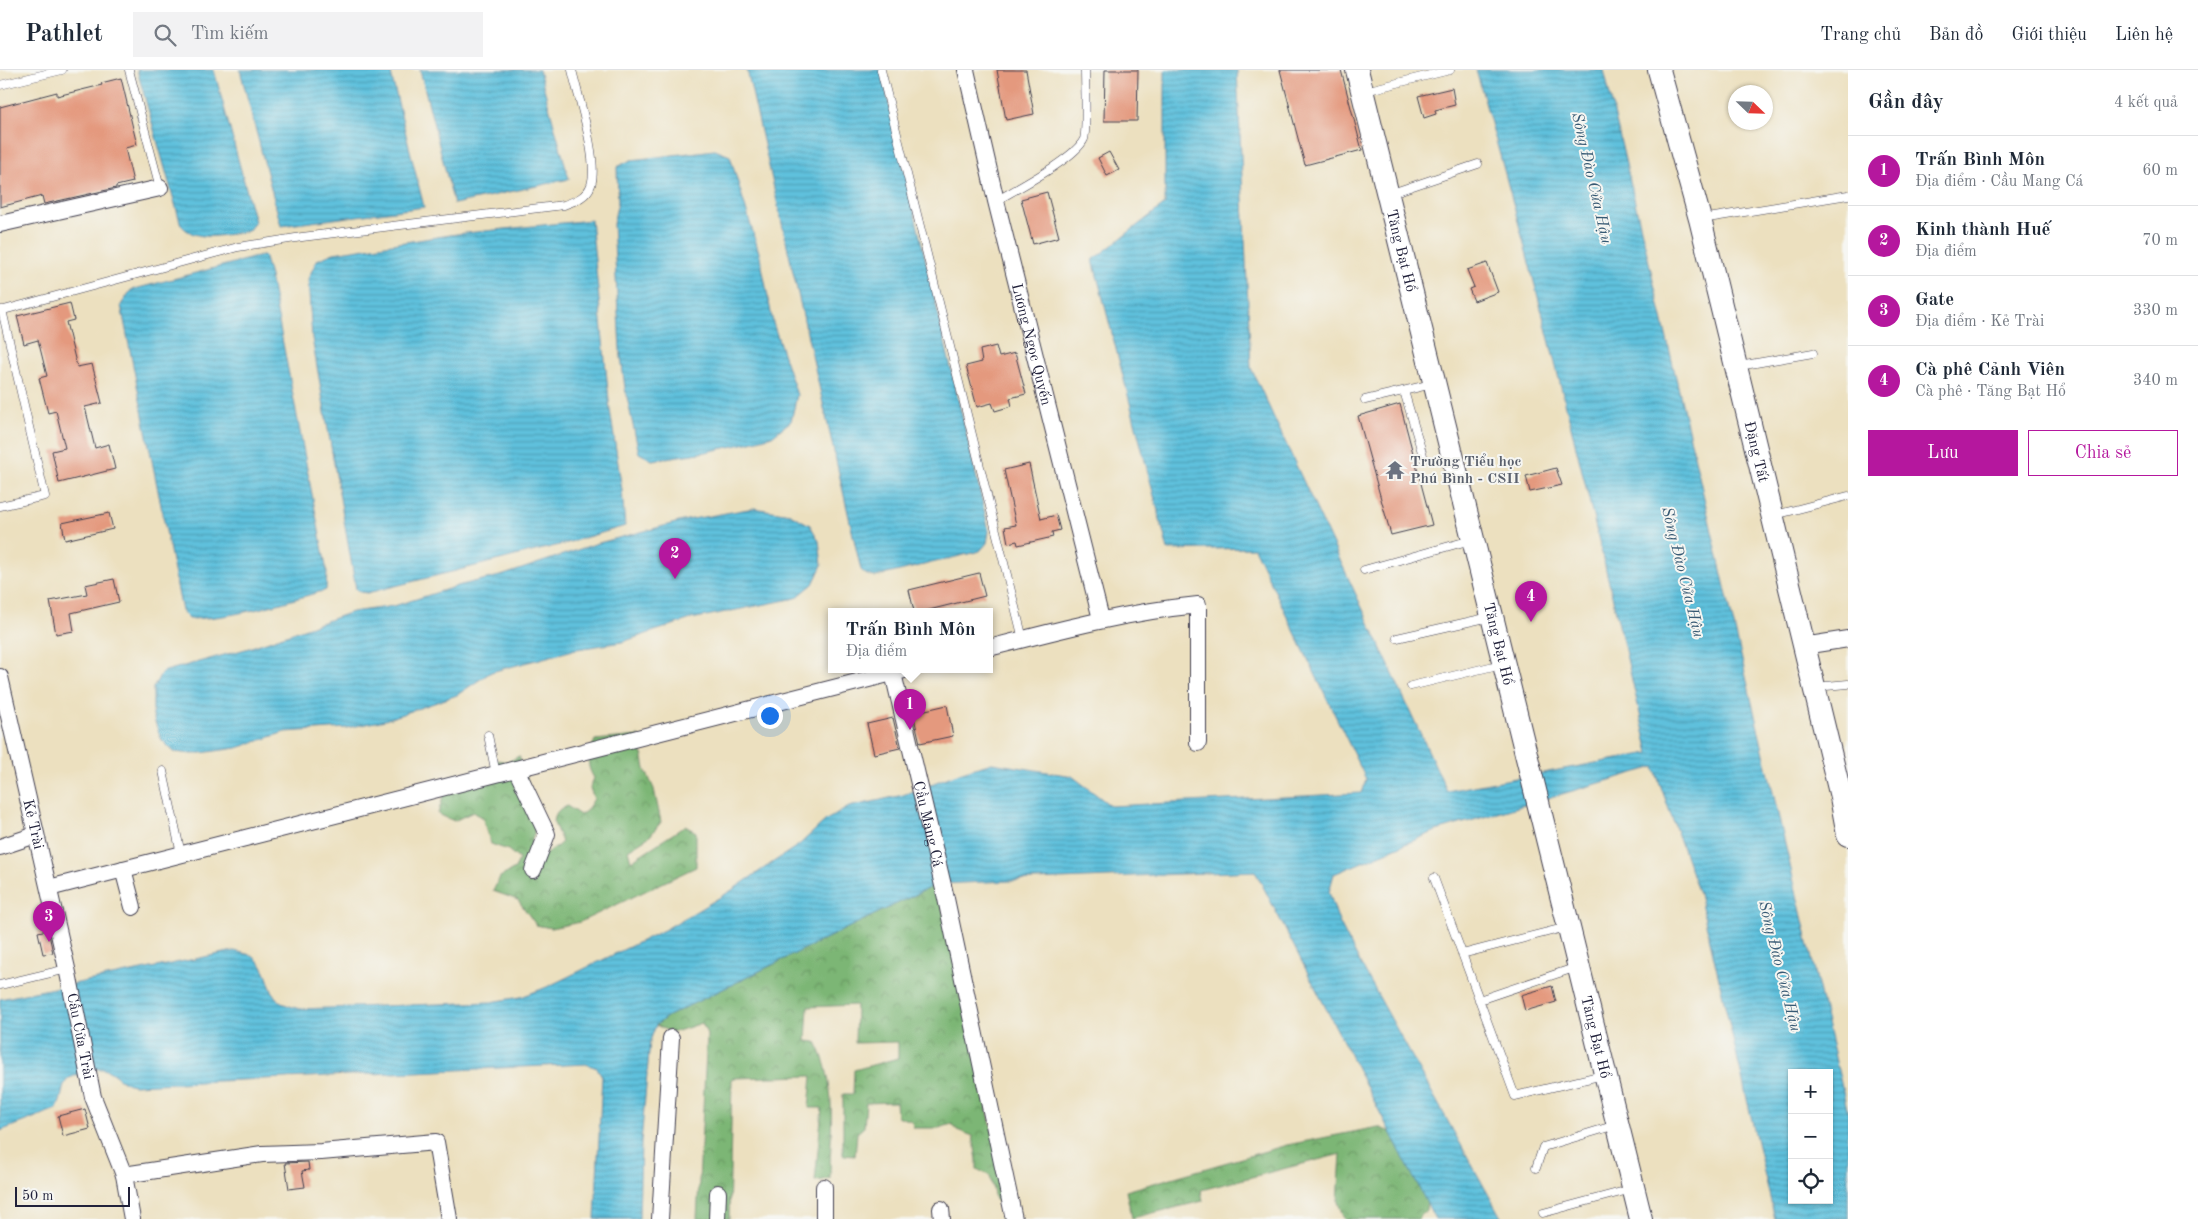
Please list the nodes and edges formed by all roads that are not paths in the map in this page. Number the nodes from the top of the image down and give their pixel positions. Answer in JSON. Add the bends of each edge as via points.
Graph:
{"nodes":[{"id":1,"x":62,"y":70,"type":"edge"},
{"id":2,"x":129,"y":70,"type":"edge"},
{"id":3,"x":572,"y":70,"type":"edge"},
{"id":4,"x":881,"y":70,"type":"edge"},
{"id":5,"x":966,"y":70,"type":"edge"},
{"id":6,"x":1085,"y":70,"type":"edge"},
{"id":7,"x":1357,"y":70,"type":"edge"},
{"id":8,"x":1450,"y":70,"type":"edge"},
{"id":9,"x":1660,"y":70,"type":"edge"},
{"id":10,"x":0,"y":85,"type":"edge"},
{"id":11,"x":1363,"y":92,"type":"junction"},
{"id":12,"x":1478,"y":164,"type":"dead end"},
{"id":13,"x":160,"y":188,"type":"joint"},
{"id":14,"x":1387,"y":194,"type":"junction"},
{"id":15,"x":1848,"y":195,"type":"edge"},
{"id":16,"x":996,"y":201,"type":"junction"},
{"id":17,"x":1700,"y":219,"type":"junction"},
{"id":18,"x":0,"y":224,"type":"edge"},
{"id":19,"x":1,"y":311,"type":"edge"},
{"id":20,"x":1814,"y":353,"type":"dead end"},
{"id":21,"x":1735,"y":366,"type":"junction"},
{"id":22,"x":1434,"y":384,"type":"junction"},
{"id":23,"x":1404,"y":391,"type":"junction"},
{"id":24,"x":1365,"y":400,"type":"dead end"},
{"id":25,"x":1424,"y":459,"type":"dead end"},
{"id":26,"x":1848,"y":496,"type":"edge"},
{"id":27,"x":0,"y":506,"type":"edge"},
{"id":28,"x":1772,"y":516,"type":"junction"},
{"id":29,"x":1473,"y":540,"type":"junction"},
{"id":30,"x":1364,"y":570,"type":"dead end"},
{"id":31,"x":1492,"y":616,"type":"junction"},
{"id":32,"x":1101,"y":619,"type":"junction"},
{"id":33,"x":1397,"y":638,"type":"dead end"},
{"id":34,"x":1023,"y":639,"type":"junction"},
{"id":35,"x":1848,"y":639,"type":"edge"},
{"id":36,"x":1803,"y":646,"type":"junction"},
{"id":37,"x":993,"y":647,"type":"edge"},
{"id":38,"x":1504,"y":664,"type":"junction"},
{"id":39,"x":893,"y":673,"type":"edge"},
{"id":40,"x":901,"y":673,"type":"edge"},
{"id":41,"x":0,"y":676,"type":"edge"},
{"id":42,"x":1848,"y":684,"type":"edge"},
{"id":43,"x":1411,"y":686,"type":"dead end"},
{"id":44,"x":1813,"y":687,"type":"junction"},
{"id":45,"x":488,"y":735,"type":"dead end"},
{"id":46,"x":1198,"y":743,"type":"dead end"},
{"id":47,"x":516,"y":769,"type":"junction"},
{"id":48,"x":163,"y":771,"type":"dead end"},
{"id":49,"x":496,"y":774,"type":"junction"},
{"id":50,"x":1845,"y":796,"type":"edge"},
{"id":51,"x":36,"y":835,"type":"junction"},
{"id":52,"x":1848,"y":836,"type":"edge"},
{"id":53,"x":0,"y":847,"type":"edge"},
{"id":54,"x":181,"y":854,"type":"junction"},
{"id":55,"x":123,"y":869,"type":"junction"},
{"id":56,"x":533,"y":870,"type":"dead end"},
{"id":57,"x":1434,"y":878,"type":"dead end"},
{"id":58,"x":49,"y":888,"type":"junction"},
{"id":59,"x":133,"y":907,"type":"dead end"},
{"id":60,"x":1569,"y":926,"type":"junction"},
{"id":61,"x":1462,"y":954,"type":"junction"},
{"id":62,"x":1578,"y":966,"type":"junction"},
{"id":63,"x":67,"y":971,"type":"junction"},
{"id":64,"x":0,"y":985,"type":"edge"},
{"id":65,"x":1479,"y":1000,"type":"junction"},
{"id":66,"x":671,"y":1038,"type":"dead end"},
{"id":67,"x":1605,"y":1075,"type":"junction"},
{"id":68,"x":1618,"y":1125,"type":"junction"},
{"id":69,"x":1536,"y":1168,"type":"dead end"},
{"id":70,"x":124,"y":1175,"type":"junction"},
{"id":71,"x":824,"y":1188,"type":"dead end"},
{"id":72,"x":1634,"y":1188,"type":"junction"},
{"id":73,"x":718,"y":1193,"type":"dead end"},
{"id":74,"x":1543,"y":1213,"type":"dead end"},
{"id":75,"x":132,"y":1219,"type":"edge"},
{"id":76,"x":449,"y":1219,"type":"edge"},
{"id":77,"x":660,"y":1219,"type":"edge"},
{"id":78,"x":717,"y":1219,"type":"edge"},
{"id":79,"x":824,"y":1219,"type":"edge"},
{"id":80,"x":1014,"y":1219,"type":"edge"},
{"id":81,"x":1641,"y":1219,"type":"edge"}],
"edges":[{"from":1,"to":10,"type":"lane"},
{"from":2,"to":13,"type":"lane"},
{"from":3,"to":19,"type":"lane","via":[[592,157],[591,185],[586,194],[564,205],[238,247]]},
{"from":4,"to":34,"type":"lane"},
{"from":5,"to":16,"type":"street","name":"Lương Ngọc Quyến"},
{"from":6,"to":16,"type":"lane","via":[[1085,138],[1079,148]]},
{"from":7,"to":11,"type":"main road","name":"Tăng Bạt Hổ"},
{"from":8,"to":11,"type":"lane"},
{"from":9,"to":17,"type":"main road","name":"Đặng Tất"},
{"from":11,"to":14,"type":"main road","name":"Tăng Bạt Hổ"},
{"from":12,"to":14,"type":"lane"},
{"from":13,"to":18,"type":"street"},
{"from":14,"to":22,"type":"main road","name":"Tăng Bạt Hổ"},
{"from":15,"to":17,"type":"lane"},
{"from":16,"to":32,"type":"street","name":"Lương Ngọc Quyến"},
{"from":17,"to":21,"type":"main road","name":"Đặng Tất"},
{"from":19,"to":27,"type":"lane","via":[[45,496]]},
{"from":20,"to":21,"type":"lane"},
{"from":21,"to":28,"type":"main road","name":"Đặng Tất"},
{"from":22,"to":23,"type":"lane"},
{"from":22,"to":29,"type":"main road","name":"Tăng Bạt Hổ"},
{"from":23,"to":24,"type":"lane"},
{"from":23,"to":25,"type":"lane"},
{"from":26,"to":28,"type":"lane"},
{"from":28,"to":36,"type":"main road","name":"Đặng Tất"},
{"from":29,"to":30,"type":"lane"},
{"from":29,"to":31,"type":"main road","name":"Tăng Bạt Hổ"},
{"from":31,"to":33,"type":"lane"},
{"from":31,"to":38,"type":"main road","name":"Tăng Bạt Hổ"},
{"from":32,"to":34,"type":"street"},
{"from":32,"to":46,"type":"street","via":[[1198,605]]},
{"from":34,"to":37,"type":"street"},
{"from":35,"to":36,"type":"street"},
{"from":36,"to":44,"type":"main road","name":"Đặng Tất"},
{"from":38,"to":43,"type":"lane"},
{"from":38,"to":60,"type":"main road","name":"Tăng Bạt Hổ"},
{"from":39,"to":47,"type":"street"},
{"from":40,"to":80,"type":"street","name":"Cầu Mang Cá","via":[[912,755]]},
{"from":41,"to":51,"type":"street","name":"Kẻ Trài"},
{"from":42,"to":44,"type":"lane"},
{"from":44,"to":50,"type":"main road","name":"Đặng Tất"},
{"from":45,"to":49,"type":"lane"},
{"from":47,"to":49,"type":"street"},
{"from":47,"to":56,"type":"street","via":[[547,834]]},
{"from":48,"to":54,"type":"lane"},
{"from":49,"to":54,"type":"street"},
{"from":50,"to":52,"type":"main road","name":"Đặng Tất"},
{"from":51,"to":53,"type":"street"},
{"from":51,"to":58,"type":"street","name":"Kẻ Trài"},
{"from":54,"to":55,"type":"street"},
{"from":55,"to":58,"type":"street"},
{"from":55,"to":59,"type":"street"},
{"from":57,"to":61,"type":"lane"},
{"from":58,"to":63,"type":"street","name":"Kẻ Trài"},
{"from":60,"to":61,"type":"lane"},
{"from":60,"to":62,"type":"main road","name":"Tăng Bạt Hổ"},
{"from":61,"to":65,"type":"lane"},
{"from":62,"to":65,"type":"lane"},
{"from":62,"to":67,"type":"main road","name":"Tăng Bạt Hổ"},
{"from":63,"to":64,"type":"lane"},
{"from":63,"to":70,"type":"street","name":"Cầu Cửa Trài","via":[[93,1097]]},
{"from":65,"to":67,"type":"lane","via":[[1515,1096]]},
{"from":66,"to":77,"type":"street"},
{"from":67,"to":68,"type":"main road","name":"Tăng Bạt Hổ"},
{"from":68,"to":69,"type":"lane","via":[[1543,1147]]},
{"from":68,"to":72,"type":"main road","name":"Tăng Bạt Hổ"},
{"from":70,"to":75,"type":"street"},
{"from":70,"to":76,"type":"street","via":[[262,1154],[436,1142]]},
{"from":71,"to":79,"type":"street"},
{"from":72,"to":74,"type":"lane"},
{"from":72,"to":81,"type":"main road","name":"Tăng Bạt Hổ"},
{"from":73,"to":78,"type":"street"}]}
